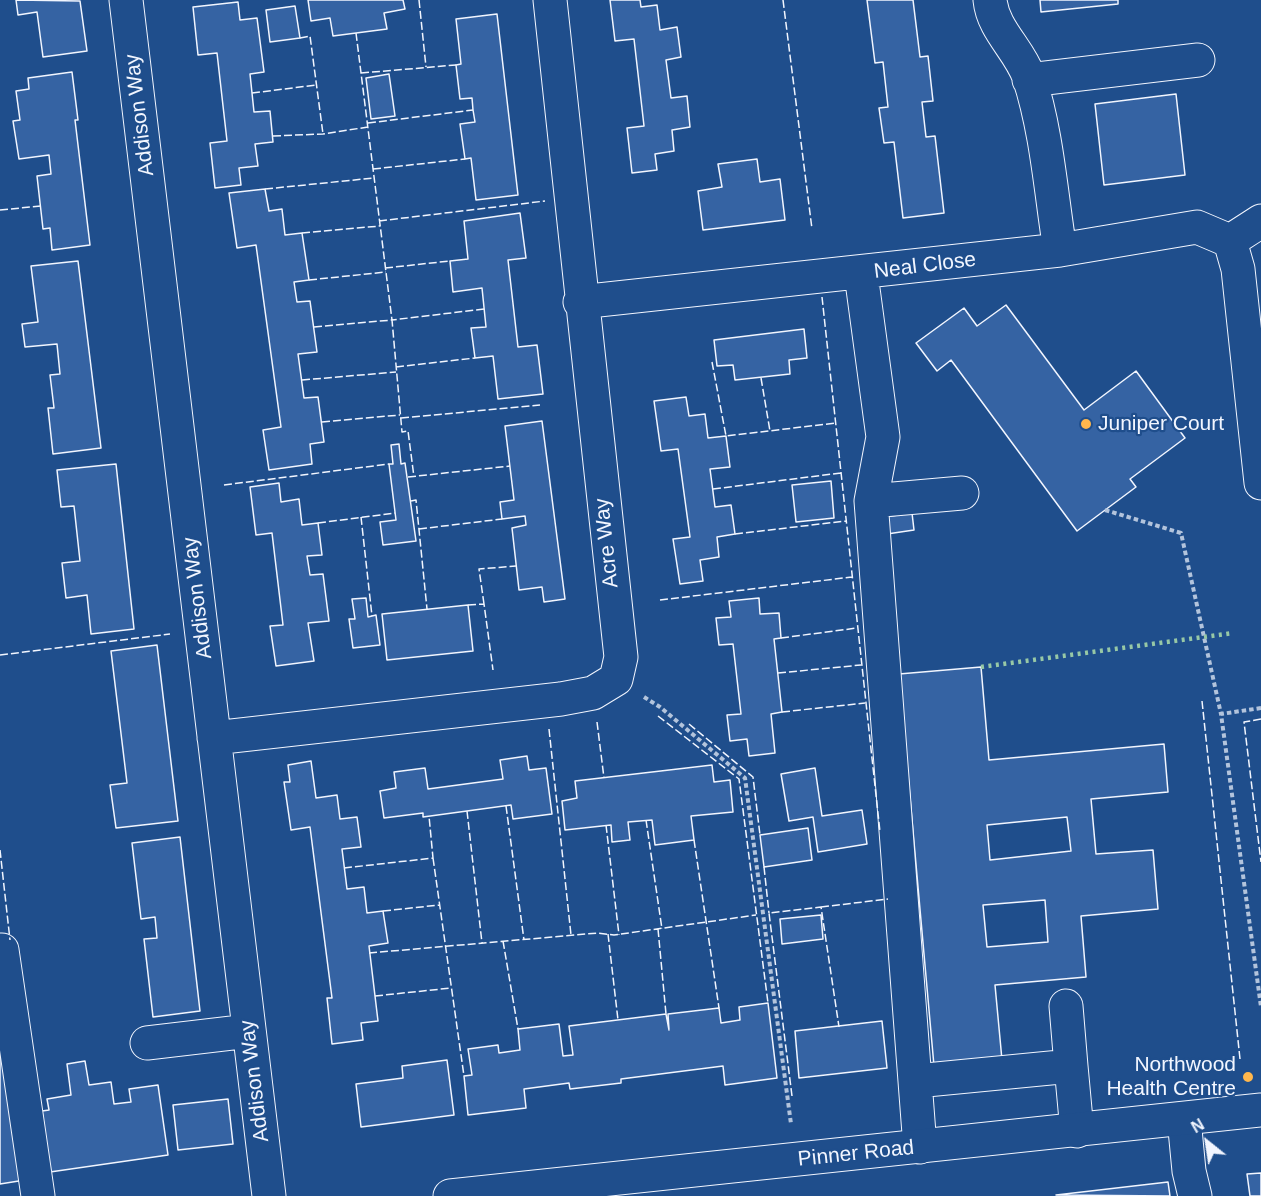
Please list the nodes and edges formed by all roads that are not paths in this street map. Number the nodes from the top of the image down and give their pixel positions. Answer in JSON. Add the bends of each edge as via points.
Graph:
{"nodes":[{"id":1,"x":126,"y":0,"type":"edge"},
{"id":2,"x":550,"y":0,"type":"edge"},
{"id":3,"x":990,"y":0,"type":"edge"},
{"id":4,"x":1198,"y":60,"type":"dead end"},
{"id":5,"x":1029,"y":80,"type":"junction"},
{"id":6,"x":1261,"y":221,"type":"edge"},
{"id":7,"x":1230,"y":241,"type":"junction"},
{"id":8,"x":1060,"y":250,"type":"junction"},
{"id":9,"x":861,"y":274,"type":"junction"},
{"id":10,"x":580,"y":302,"type":"junction"},
{"id":11,"x":1261,"y":483,"type":"edge"},
{"id":12,"x":962,"y":493,"type":"dead end"},
{"id":13,"x":871,"y":501,"type":"junction"},
{"id":14,"x":214,"y":738,"type":"junction"},
{"id":15,"x":0,"y":950,"type":"edge"},
{"id":16,"x":1066,"y":1006,"type":"dead end"},
{"id":17,"x":249,"y":1031,"type":"junction"},
{"id":18,"x":147,"y":1042,"type":"dead end"},
{"id":19,"x":1071,"y":1066,"type":"junction"},
{"id":20,"x":916,"y":1081,"type":"junction"},
{"id":21,"x":1261,"y":1110,"type":"edge"},
{"id":22,"x":1184,"y":1119,"type":"junction"},
{"id":23,"x":1077,"y":1131,"type":"junction"},
{"id":24,"x":920,"y":1147,"type":"junction"},
{"id":25,"x":38,"y":1196,"type":"edge"},
{"id":26,"x":269,"y":1196,"type":"edge"},
{"id":27,"x":450,"y":1196,"type":"edge"},
{"id":28,"x":1195,"y":1196,"type":"edge"}],
"edges":[{"from":1,"to":14,"type":"street","name":"Addison Way"},
{"from":2,"to":10,"type":"street","name":"Acre Way"},
{"from":3,"to":5,"type":"street","via":[[992,16],[1025,67]]},
{"from":4,"to":5,"type":"street"},
{"from":5,"to":8,"type":"street"},
{"from":6,"to":7,"type":"street"},
{"from":7,"to":8,"type":"street","name":"Neal Close","via":[[1197,228]]},
{"from":7,"to":11,"type":"street","via":[[1238,269]]},
{"from":8,"to":9,"type":"street","name":"Neal Close"},
{"from":9,"to":10,"type":"street","name":"Neal Close"},
{"from":9,"to":13,"type":"street","via":[[883,437]]},
{"from":10,"to":14,"type":"street","name":"Acre Way","via":[[621,657],[616,679],[592,693],[561,699]]},
{"from":12,"to":13,"type":"street"},
{"from":13,"to":20,"type":"street"},
{"from":14,"to":17,"type":"street","name":"Addison Way"},
{"from":15,"to":25,"type":"street"},
{"from":16,"to":19,"type":"street"},
{"from":17,"to":18,"type":"street"},
{"from":17,"to":26,"type":"street","name":"Addison Way"},
{"from":19,"to":20,"type":"street"},
{"from":19,"to":23,"type":"street"},
{"from":20,"to":24,"type":"street"},
{"from":21,"to":22,"type":"street","name":"Pinner Road"},
{"from":22,"to":23,"type":"street","name":"Pinner Road"},
{"from":22,"to":28,"type":"street","via":[[1188,1171]]},
{"from":23,"to":24,"type":"street","name":"Pinner Road"},
{"from":24,"to":27,"type":"street","name":"Pinner Road"}]}
